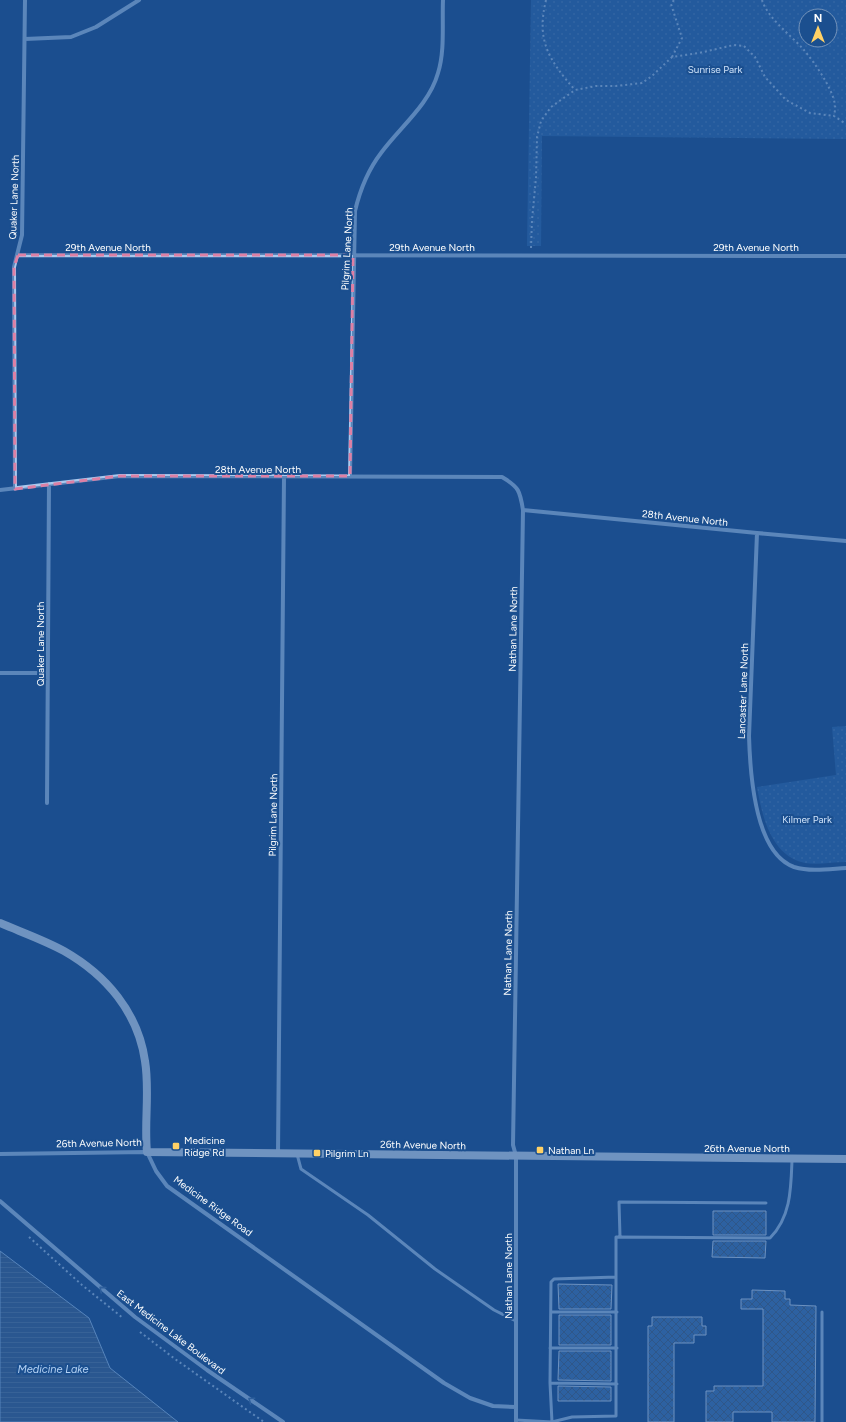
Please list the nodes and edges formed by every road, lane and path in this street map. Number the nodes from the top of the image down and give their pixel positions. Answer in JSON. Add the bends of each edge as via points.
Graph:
{"nodes":[{"id":1,"x":25,"y":0,"type":"edge"},
{"id":2,"x":139,"y":0,"type":"edge"},
{"id":3,"x":442,"y":0,"type":"edge"},
{"id":4,"x":546,"y":0,"type":"edge"},
{"id":5,"x":674,"y":0,"type":"edge"},
{"id":6,"x":762,"y":0,"type":"edge"},
{"id":7,"x":25,"y":39,"type":"junction"},
{"id":8,"x":672,"y":57,"type":"junction"},
{"id":9,"x":575,"y":90,"type":"junction"},
{"id":10,"x":834,"y":116,"type":"junction"},
{"id":11,"x":846,"y":124,"type":"edge"},
{"id":12,"x":18,"y":255,"type":"junction"},
{"id":13,"x":353,"y":255,"type":"junction"},
{"id":14,"x":530,"y":255,"type":"junction"},
{"id":15,"x":846,"y":256,"type":"edge"},
{"id":16,"x":350,"y":476,"type":"junction"},
{"id":17,"x":284,"y":477,"type":"junction"},
{"id":18,"x":49,"y":484,"type":"junction"},
{"id":19,"x":515,"y":485,"type":"joint"},
{"id":20,"x":15,"y":489,"type":"junction"},
{"id":21,"x":0,"y":490,"type":"edge"},
{"id":22,"x":523,"y":510,"type":"junction"},
{"id":23,"x":757,"y":533,"type":"junction"},
{"id":24,"x":846,"y":541,"type":"edge"},
{"id":25,"x":0,"y":673,"type":"edge"},
{"id":26,"x":47,"y":673,"type":"junction"},
{"id":27,"x":48,"y":803,"type":"dead end"},
{"id":28,"x":846,"y":868,"type":"edge"},
{"id":29,"x":0,"y":923,"type":"edge"},
{"id":30,"x":147,"y":1152,"type":"junction"},
{"id":31,"x":0,"y":1154,"type":"edge"},
{"id":32,"x":278,"y":1154,"type":"junction"},
{"id":33,"x":296,"y":1154,"type":"junction"},
{"id":34,"x":516,"y":1156,"type":"junction"},
{"id":35,"x":792,"y":1158,"type":"junction"},
{"id":36,"x":846,"y":1159,"type":"edge"},
{"id":37,"x":0,"y":1201,"type":"edge"},
{"id":38,"x":766,"y":1203,"type":"dead end"},
{"id":39,"x":620,"y":1237,"type":"junction"},
{"id":40,"x":616,"y":1277,"type":"junction"},
{"id":41,"x":551,"y":1312,"type":"junction"},
{"id":42,"x":617,"y":1312,"type":"junction"},
{"id":43,"x":822,"y":1312,"type":"dead end"},
{"id":44,"x":516,"y":1321,"type":"junction"},
{"id":45,"x":550,"y":1348,"type":"junction"},
{"id":46,"x":617,"y":1348,"type":"junction"},
{"id":47,"x":550,"y":1383,"type":"junction"},
{"id":48,"x":617,"y":1384,"type":"junction"},
{"id":49,"x":516,"y":1407,"type":"junction"},
{"id":50,"x":516,"y":1421,"type":"edge"},
{"id":51,"x":283,"y":1422,"type":"edge"},
{"id":52,"x":552,"y":1422,"type":"edge"},
{"id":53,"x":822,"y":1422,"type":"edge"}],
"edges":[{"from":1,"to":7,"type":"street","name":"Quaker Lane North"},
{"from":2,"to":7,"type":"street","via":[[96,27],[71,36]]},
{"from":3,"to":13,"type":"street","name":"Pilgrim Lane North","via":[[442,50],[438,73],[430,92],[382,152],[365,180],[355,211]]},
{"from":4,"to":9,"type":"path","via":[[542,15],[548,53],[560,73]]},
{"from":5,"to":8,"type":"path","via":[[671,4],[682,38]]},
{"from":6,"to":10,"type":"path","via":[[820,73],[832,95]]},
{"from":7,"to":12,"type":"street","name":"Quaker Lane North","via":[[22,235]]},
{"from":8,"to":9,"type":"path","via":[[642,83]]},
{"from":8,"to":10,"type":"path","via":[[734,45],[744,46],[755,57],[765,77],[786,100],[810,113]]},
{"from":9,"to":14,"type":"path","via":[[551,107],[541,121],[537,138]]},
{"from":10,"to":11,"type":"path"},
{"from":12,"to":13,"type":"street","name":"29th Avenue North"},
{"from":12,"to":20,"type":"street","name":"Quaker Lane North","via":[[14,267]]},
{"from":13,"to":14,"type":"street","name":"29th Avenue North"},
{"from":13,"to":16,"type":"street","name":"Pilgrim Lane North"},
{"from":14,"to":15,"type":"street","name":"29th Avenue North"},
{"from":16,"to":17,"type":"street","name":"28th Avenue North"},
{"from":16,"to":19,"type":"street","name":"28th Avenue North","via":[[502,477]]},
{"from":17,"to":18,"type":"street","name":"28th Avenue North","via":[[120,476]]},
{"from":17,"to":32,"type":"street","name":"Pilgrim Lane North"},
{"from":18,"to":20,"type":"street","name":"28th Avenue North"},
{"from":18,"to":26,"type":"street","name":"Quaker Lane North"},
{"from":19,"to":22,"type":"street","name":"Nathan Lane North","via":[[521,496]]},
{"from":20,"to":21,"type":"street","name":"28th Avenue North"},
{"from":22,"to":23,"type":"street","name":"28th Avenue North"},
{"from":22,"to":34,"type":"street","name":"Nathan Lane North","via":[[513,1145]]},
{"from":23,"to":24,"type":"street","name":"28th Avenue North"},
{"from":23,"to":28,"type":"street","name":"Lancaster Lane North","via":[[748,736],[753,787],[762,831],[777,856],[793,867],[810,870]]},
{"from":25,"to":26,"type":"street"},
{"from":26,"to":27,"type":"street","name":"Quaker Lane North"},
{"from":29,"to":30,"type":"street","name":"Medicine Ridge Road","via":[[79,960],[97,973],[117,995],[133,1019],[141,1040],[145,1062]]},
{"from":30,"to":31,"type":"street","name":"26th Avenue North"},
{"from":30,"to":32,"type":"street","name":"26th Avenue North"},
{"from":30,"to":49,"type":"street","name":"Medicine Ridge Road","via":[[167,1186],[444,1383],[470,1398],[493,1406]]},
{"from":32,"to":33,"type":"street","name":"26th Avenue North"},
{"from":33,"to":34,"type":"street","name":"26th Avenue North"},
{"from":33,"to":44,"type":"lane","via":[[301,1170],[368,1215],[441,1273],[494,1310]]},
{"from":34,"to":35,"type":"street","name":"26th Avenue North"},
{"from":34,"to":44,"type":"street","name":"Nathan Lane North"},
{"from":35,"to":36,"type":"street","name":"26th Avenue North"},
{"from":35,"to":39,"type":"lane","via":[[791,1188],[784,1219],[770,1238]]},
{"from":51,"to":37,"type":"street","name":"East Medicine Lake Boulevard","one_way":true,"via":[[135,1317]]},
{"from":38,"to":39,"type":"lane","via":[[619,1202]]},
{"from":39,"to":40,"type":"lane","via":[[616,1237]]},
{"from":40,"to":41,"type":"lane","via":[[554,1279],[551,1282]]},
{"from":40,"to":42,"type":"lane"},
{"from":41,"to":42,"type":"lane"},
{"from":41,"to":45,"type":"lane"},
{"from":42,"to":46,"type":"lane"},
{"from":43,"to":53,"type":"lane"},
{"from":44,"to":49,"type":"street","name":"Nathan Lane North"},
{"from":45,"to":46,"type":"lane"},
{"from":45,"to":47,"type":"lane"},
{"from":46,"to":48,"type":"lane"},
{"from":47,"to":48,"type":"lane"},
{"from":47,"to":52,"type":"lane"},
{"from":48,"to":52,"type":"lane","via":[[616,1416],[572,1417]]},
{"from":49,"to":50,"type":"street","name":"Nathan Lane North"},
{"from":50,"to":52,"type":"lane"}]}
